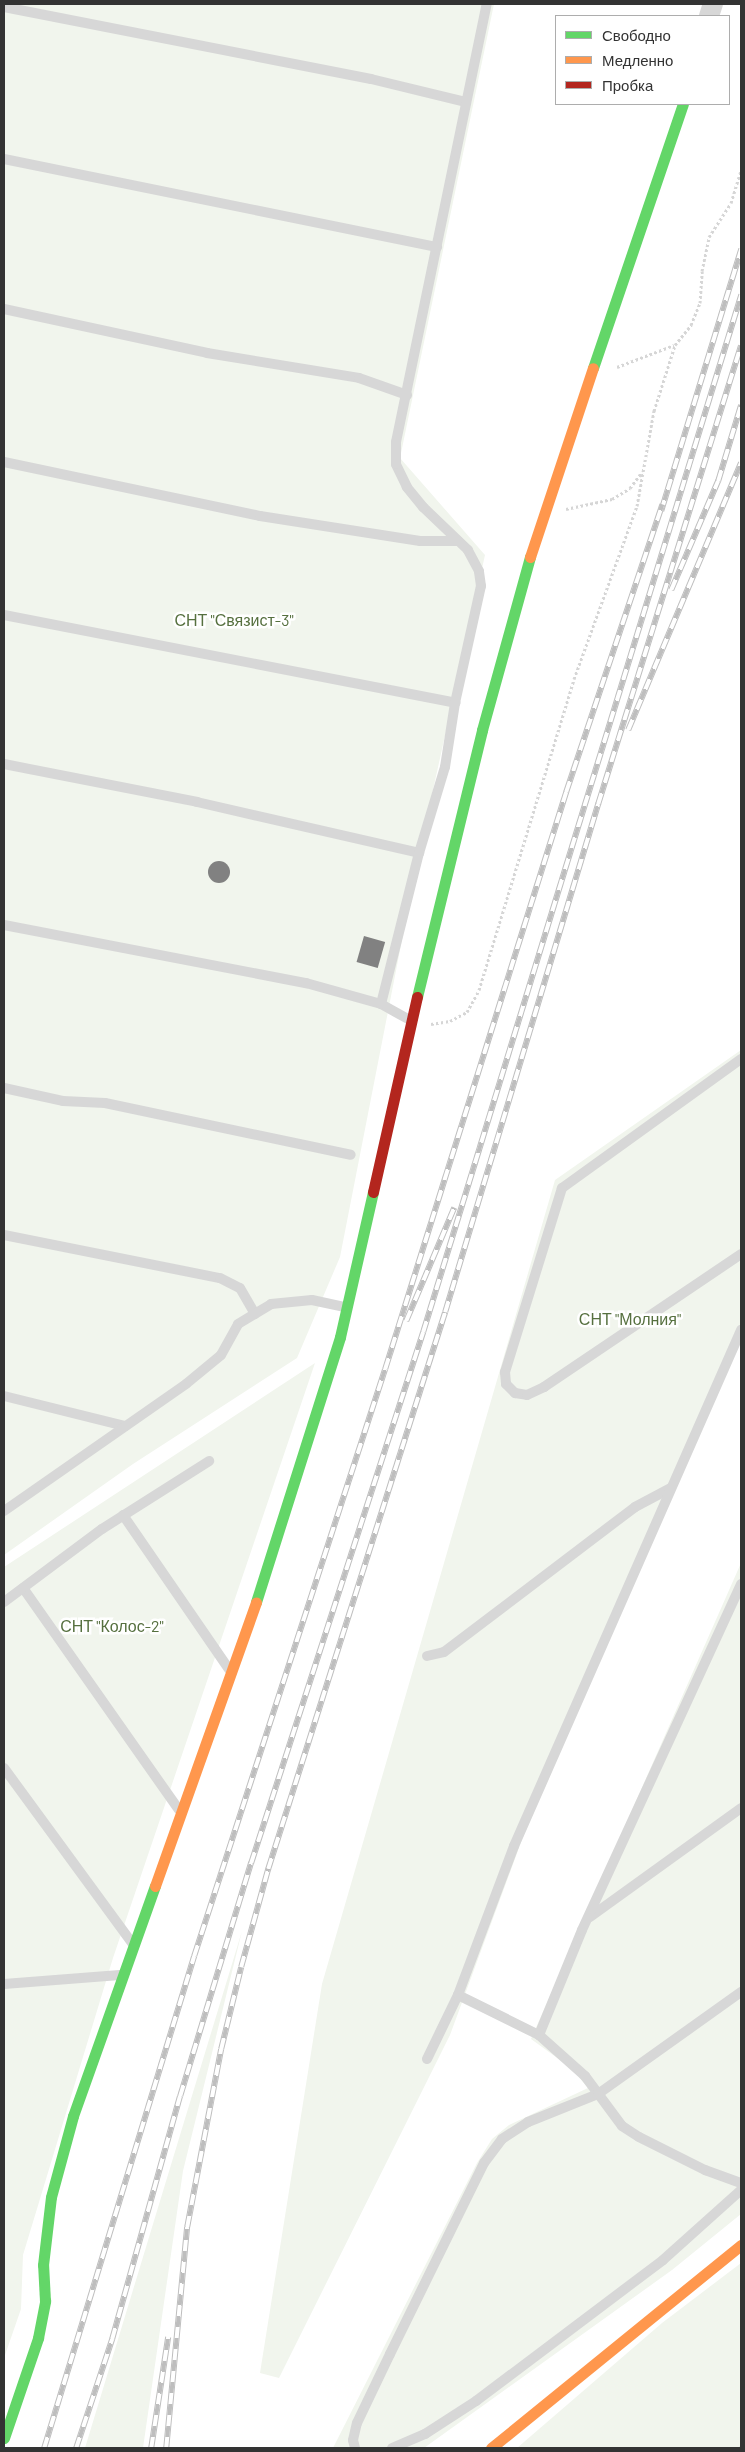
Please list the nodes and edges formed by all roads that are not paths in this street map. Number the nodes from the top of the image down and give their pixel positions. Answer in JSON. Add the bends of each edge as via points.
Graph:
{"nodes":[{"id":1,"x":487,"y":4,"type":"edge"},
{"id":2,"x":4,"y":8,"type":"edge"},
{"id":3,"x":465,"y":102,"type":"junction"},
{"id":4,"x":683,"y":105,"type":"edge"},
{"id":5,"x":4,"y":159,"type":"edge"},
{"id":6,"x":437,"y":247,"type":"junction"},
{"id":7,"x":4,"y":309,"type":"edge"},
{"id":8,"x":407,"y":395,"type":"junction"},
{"id":9,"x":4,"y":462,"type":"edge"},
{"id":10,"x":458,"y":541,"type":"junction"},
{"id":11,"x":4,"y":615,"type":"edge"},
{"id":12,"x":455,"y":703,"type":"junction"},
{"id":13,"x":4,"y":764,"type":"edge"},
{"id":14,"x":419,"y":853,"type":"junction"},
{"id":15,"x":4,"y":925,"type":"edge"},
{"id":16,"x":381,"y":1004,"type":"junction"},
{"id":17,"x":411,"y":1020,"type":"junction"},
{"id":18,"x":741,"y":1059,"type":"edge"},
{"id":19,"x":4,"y":1088,"type":"edge"},
{"id":20,"x":351,"y":1155,"type":"dead end"},
{"id":21,"x":4,"y":1235,"type":"edge"},
{"id":22,"x":741,"y":1254,"type":"edge"},
{"id":23,"x":347,"y":1307,"type":"junction"},
{"id":24,"x":255,"y":1314,"type":"junction"},
{"id":25,"x":741,"y":1330,"type":"edge"},
{"id":26,"x":4,"y":1396,"type":"edge"},
{"id":27,"x":125,"y":1426,"type":"junction"},
{"id":28,"x":208,"y":1461,"type":"dead end"},
{"id":29,"x":670,"y":1488,"type":"junction"},
{"id":30,"x":4,"y":1510,"type":"edge"},
{"id":31,"x":123,"y":1515,"type":"junction"},
{"id":32,"x":741,"y":1584,"type":"edge"},
{"id":33,"x":23,"y":1588,"type":"junction"},
{"id":34,"x":4,"y":1602,"type":"edge"},
{"id":35,"x":427,"y":1656,"type":"dead end"},
{"id":36,"x":230,"y":1672,"type":"junction"},
{"id":37,"x":4,"y":1768,"type":"edge"},
{"id":38,"x":741,"y":1808,"type":"edge"},
{"id":39,"x":181,"y":1812,"type":"junction"},
{"id":40,"x":588,"y":1918,"type":"junction"},
{"id":41,"x":134,"y":1946,"type":"junction"},
{"id":42,"x":123,"y":1975,"type":"junction"},
{"id":43,"x":4,"y":1984,"type":"edge"},
{"id":44,"x":741,"y":1992,"type":"edge"},
{"id":45,"x":458,"y":1995,"type":"junction"},
{"id":46,"x":539,"y":2035,"type":"junction"},
{"id":47,"x":427,"y":2059,"type":"dead end"},
{"id":48,"x":598,"y":2094,"type":"junction"},
{"id":49,"x":741,"y":2183,"type":"edge"},
{"id":50,"x":741,"y":2190,"type":"edge"},
{"id":51,"x":741,"y":2245,"type":"edge"},
{"id":52,"x":4,"y":2438,"type":"edge"},
{"id":53,"x":355,"y":2448,"type":"edge"},
{"id":54,"x":392,"y":2448,"type":"edge"},
{"id":55,"x":490,"y":2448,"type":"edge"}],
"edges":[{"from":1,"to":3,"type":"lane"},
{"from":2,"to":3,"type":"lane","via":[[371,79]]},
{"from":3,"to":6,"type":"lane"},
{"from":4,"to":17,"type":"street","via":[[540,518],[482,730]]},
{"from":5,"to":6,"type":"lane"},
{"from":6,"to":8,"type":"lane"},
{"from":7,"to":8,"type":"lane","via":[[207,353],[360,378]]},
{"from":8,"to":10,"type":"lane","via":[[396,442],[396,464],[407,487],[423,507]]},
{"from":9,"to":10,"type":"lane","via":[[260,516],[420,541]]},
{"from":10,"to":12,"type":"lane","via":[[468,550],[479,571],[481,586]]},
{"from":11,"to":12,"type":"lane"},
{"from":12,"to":14,"type":"lane","via":[[446,767]]},
{"from":13,"to":14,"type":"lane","via":[[197,802]]},
{"from":14,"to":16,"type":"lane"},
{"from":15,"to":16,"type":"lane","via":[[306,983]]},
{"from":16,"to":17,"type":"lane"},
{"from":17,"to":23,"type":"street"},
{"from":18,"to":22,"type":"lane","via":[[562,1188],[505,1372],[506,1384],[515,1393],[527,1395],[544,1387]]},
{"from":19,"to":20,"type":"lane","via":[[63,1101],[105,1103]]},
{"from":21,"to":24,"type":"lane","via":[[220,1278],[240,1288]]},
{"from":23,"to":24,"type":"lane","via":[[312,1300],[271,1304]]},
{"from":23,"to":36,"type":"street","via":[[272,1554]]},
{"from":24,"to":27,"type":"lane","via":[[238,1324],[221,1355]]},
{"from":25,"to":29,"type":"lane"},
{"from":26,"to":27,"type":"lane"},
{"from":27,"to":30,"type":"lane"},
{"from":28,"to":31,"type":"lane"},
{"from":29,"to":35,"type":"lane","via":[[635,1507],[444,1652]]},
{"from":29,"to":45,"type":"lane","via":[[514,1846]]},
{"from":31,"to":33,"type":"lane"},
{"from":31,"to":36,"type":"lane"},
{"from":32,"to":40,"type":"lane"},
{"from":33,"to":34,"type":"lane"},
{"from":33,"to":39,"type":"lane"},
{"from":36,"to":39,"type":"street"},
{"from":37,"to":41,"type":"lane"},
{"from":38,"to":40,"type":"lane"},
{"from":39,"to":41,"type":"street"},
{"from":40,"to":46,"type":"lane"},
{"from":41,"to":42,"type":"street"},
{"from":42,"to":43,"type":"lane"},
{"from":42,"to":52,"type":"street","via":[[73,2116],[54,2188],[43,2266],[45,2301],[38,2338]]},
{"from":44,"to":48,"type":"lane"},
{"from":45,"to":46,"type":"lane"},
{"from":45,"to":47,"type":"lane"},
{"from":46,"to":48,"type":"lane","via":[[585,2076]]},
{"from":48,"to":49,"type":"lane","via":[[622,2126],[639,2137],[705,2170]]},
{"from":48,"to":53,"type":"lane","via":[[508,2133],[484,2163],[358,2423],[353,2440]]},
{"from":50,"to":54,"type":"lane","via":[[664,2260],[476,2401],[425,2434]]},
{"from":51,"to":55,"type":"street"}]}
